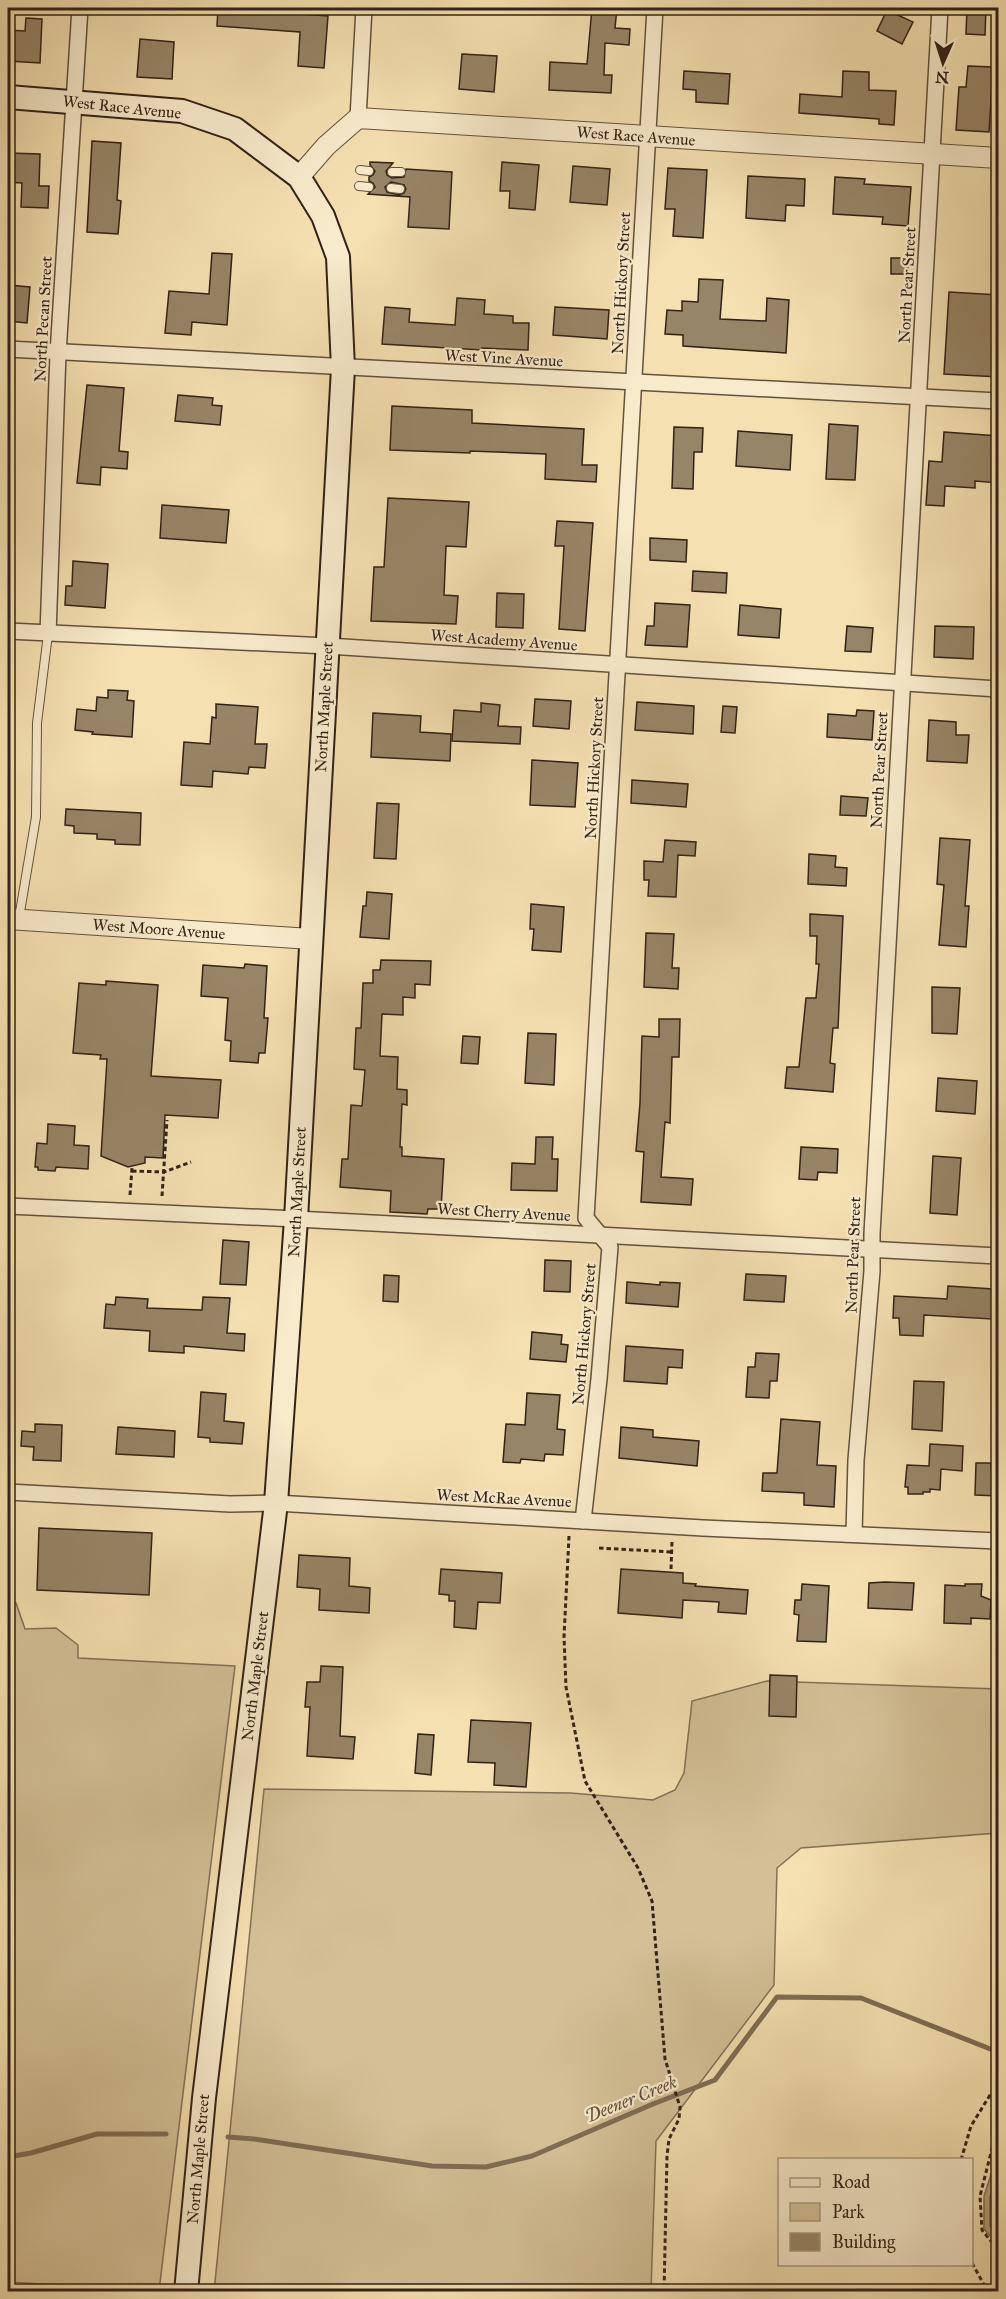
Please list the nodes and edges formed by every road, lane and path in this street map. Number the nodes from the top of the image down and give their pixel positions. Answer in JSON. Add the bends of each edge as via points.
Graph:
{"nodes":[{"id":1,"x":80,"y":8,"type":"edge"},
{"id":2,"x":364,"y":8,"type":"edge"},
{"id":3,"x":655,"y":8,"type":"edge"},
{"id":4,"x":940,"y":8,"type":"edge"},
{"id":5,"x":8,"y":97,"type":"edge"},
{"id":6,"x":73,"y":101,"type":"junction"},
{"id":7,"x":358,"y":118,"type":"junction"},
{"id":8,"x":235,"y":129,"type":"joint"},
{"id":9,"x":647,"y":137,"type":"junction"},
{"id":10,"x":932,"y":155,"type":"junction"},
{"id":11,"x":999,"y":158,"type":"edge"},
{"id":12,"x":360,"y":170,"type":"dead end"},
{"id":13,"x":369,"y":171,"type":"dead end"},
{"id":14,"x":299,"y":177,"type":"junction"},
{"id":15,"x":359,"y":186,"type":"dead end"},
{"id":16,"x":369,"y":187,"type":"dead end"},
{"id":17,"x":8,"y":349,"type":"edge"},
{"id":18,"x":58,"y":353,"type":"junction"},
{"id":19,"x":343,"y":368,"type":"junction"},
{"id":20,"x":633,"y":383,"type":"junction"},
{"id":21,"x":918,"y":397,"type":"junction"},
{"id":22,"x":999,"y":401,"type":"edge"},
{"id":23,"x":8,"y":631,"type":"edge"},
{"id":24,"x":48,"y":634,"type":"junction"},
{"id":25,"x":328,"y":646,"type":"junction"},
{"id":26,"x":618,"y":666,"type":"junction"},
{"id":27,"x":902,"y":684,"type":"junction"},
{"id":28,"x":999,"y":689,"type":"edge"},
{"id":29,"x":13,"y":919,"type":"edge"},
{"id":30,"x":311,"y":939,"type":"junction"},
{"id":31,"x":167,"y":1120,"type":"dead end"},
{"id":32,"x":191,"y":1162,"type":"dead end"},
{"id":33,"x":164,"y":1172,"type":"junction"},
{"id":34,"x":162,"y":1200,"type":"dead end"},
{"id":35,"x":8,"y":1206,"type":"edge"},
{"id":36,"x":129,"y":1212,"type":"junction"},
{"id":37,"x":296,"y":1219,"type":"junction"},
{"id":38,"x":600,"y":1235,"type":"junction"},
{"id":39,"x":872,"y":1249,"type":"junction"},
{"id":40,"x":999,"y":1256,"type":"edge"},
{"id":41,"x":8,"y":1492,"type":"edge"},
{"id":42,"x":276,"y":1503,"type":"junction"},
{"id":43,"x":576,"y":1521,"type":"junction"},
{"id":44,"x":854,"y":1534,"type":"junction"},
{"id":45,"x":672,"y":1540,"type":"dead end"},
{"id":46,"x":999,"y":1541,"type":"edge"},
{"id":47,"x":599,"y":1548,"type":"dead end"},
{"id":48,"x":672,"y":1552,"type":"junction"},
{"id":49,"x":671,"y":1569,"type":"dead end"},
{"id":50,"x":999,"y":2082,"type":"edge"},
{"id":51,"x":999,"y":2125,"type":"edge"},
{"id":52,"x":962,"y":2158,"type":"edge"},
{"id":53,"x":999,"y":2250,"type":"edge"},
{"id":54,"x":973,"y":2265,"type":"edge"},
{"id":55,"x":186,"y":2292,"type":"edge"},
{"id":56,"x":664,"y":2292,"type":"edge"},
{"id":57,"x":988,"y":2292,"type":"edge"}],
"edges":[{"from":1,"to":6,"type":"street","name":"North Pecan Street"},
{"from":2,"to":7,"type":"street"},
{"from":3,"to":9,"type":"street","name":"North Hickory Street"},
{"from":4,"to":10,"type":"street","name":"North Pear Street"},
{"from":5,"to":6,"type":"main road","name":"West Race Avenue"},
{"from":6,"to":8,"type":"main road","name":"West Race Avenue","via":[[182,111]]},
{"from":6,"to":18,"type":"street","name":"North Pecan Street"},
{"from":7,"to":9,"type":"street","name":"West Race Avenue"},
{"from":7,"to":14,"type":"street"},
{"from":8,"to":14,"type":"main road","name":"North Maple Street"},
{"from":9,"to":10,"type":"street","name":"West Race Avenue"},
{"from":9,"to":20,"type":"street","name":"North Hickory Street"},
{"from":10,"to":11,"type":"street","name":"West Race Avenue"},
{"from":10,"to":21,"type":"street","name":"North Pear Street"},
{"from":12,"to":13,"type":"lane"},
{"from":14,"to":19,"type":"main road","name":"North Maple Street","via":[[323,216],[338,257]]},
{"from":15,"to":16,"type":"lane"},
{"from":17,"to":18,"type":"street","name":"West Vine Avenue"},
{"from":18,"to":19,"type":"street","name":"West Vine Avenue"},
{"from":18,"to":24,"type":"street","name":"North Pecan Street"},
{"from":19,"to":20,"type":"street","name":"West Vine Avenue"},
{"from":19,"to":25,"type":"main road","name":"North Maple Street"},
{"from":20,"to":21,"type":"street","name":"West Vine Avenue"},
{"from":20,"to":26,"type":"street","name":"North Hickory Street"},
{"from":21,"to":22,"type":"street","name":"West Vine Avenue"},
{"from":21,"to":27,"type":"street","name":"North Pear Street"},
{"from":23,"to":24,"type":"street","name":"West Academy Avenue"},
{"from":24,"to":25,"type":"street","name":"West Academy Avenue"},
{"from":24,"to":29,"type":"lane","via":[[37,723],[36,818]]},
{"from":25,"to":26,"type":"street","name":"West Academy Avenue"},
{"from":25,"to":30,"type":"main road","name":"North Maple Street"},
{"from":26,"to":27,"type":"street","name":"West Academy Avenue"},
{"from":26,"to":38,"type":"street","name":"North Hickory Street","via":[[586,1218]]},
{"from":27,"to":28,"type":"street","name":"West Academy Avenue"},
{"from":27,"to":39,"type":"street","name":"North Pear Street"},
{"from":29,"to":30,"type":"street","name":"West Moore Avenue"},
{"from":30,"to":37,"type":"main road","name":"North Maple Street"},
{"from":31,"to":33,"type":"path"},
{"from":32,"to":33,"type":"path"},
{"from":33,"to":34,"type":"path"},
{"from":33,"to":36,"type":"path","via":[[132,1169]]},
{"from":35,"to":36,"type":"street","name":"West Cherry Avenue"},
{"from":36,"to":37,"type":"street","name":"West Cherry Avenue"},
{"from":37,"to":38,"type":"street","name":"West Cherry Avenue"},
{"from":37,"to":42,"type":"main road","name":"North Maple Street"},
{"from":38,"to":39,"type":"street","name":"West Cherry Avenue"},
{"from":38,"to":43,"type":"street","name":"North Hickory Street","via":[[610,1247],[599,1379]]},
{"from":39,"to":40,"type":"street","name":"West Cherry Avenue"},
{"from":39,"to":44,"type":"street","name":"North Pear Street"},
{"from":41,"to":42,"type":"street","name":"West McRae Avenue"},
{"from":42,"to":43,"type":"street","name":"West McRae Avenue"},
{"from":42,"to":55,"type":"main road","name":"North Maple Street","via":[[205,2086]]},
{"from":43,"to":44,"type":"street","name":"West McRae Avenue"},
{"from":43,"to":56,"type":"path","via":[[564,1637],[566,1687],[585,1781],[638,1868],[652,1901],[665,2059],[680,2107],[667,2156]]},
{"from":44,"to":46,"type":"street","name":"West McRae Avenue"},
{"from":45,"to":48,"type":"path"},
{"from":47,"to":48,"type":"path"},
{"from":48,"to":49,"type":"path"},
{"from":50,"to":52,"type":"path","via":[[971,2126]]},
{"from":51,"to":53,"type":"path","via":[[980,2196],[982,2230]]},
{"from":54,"to":57,"type":"path"}]}
